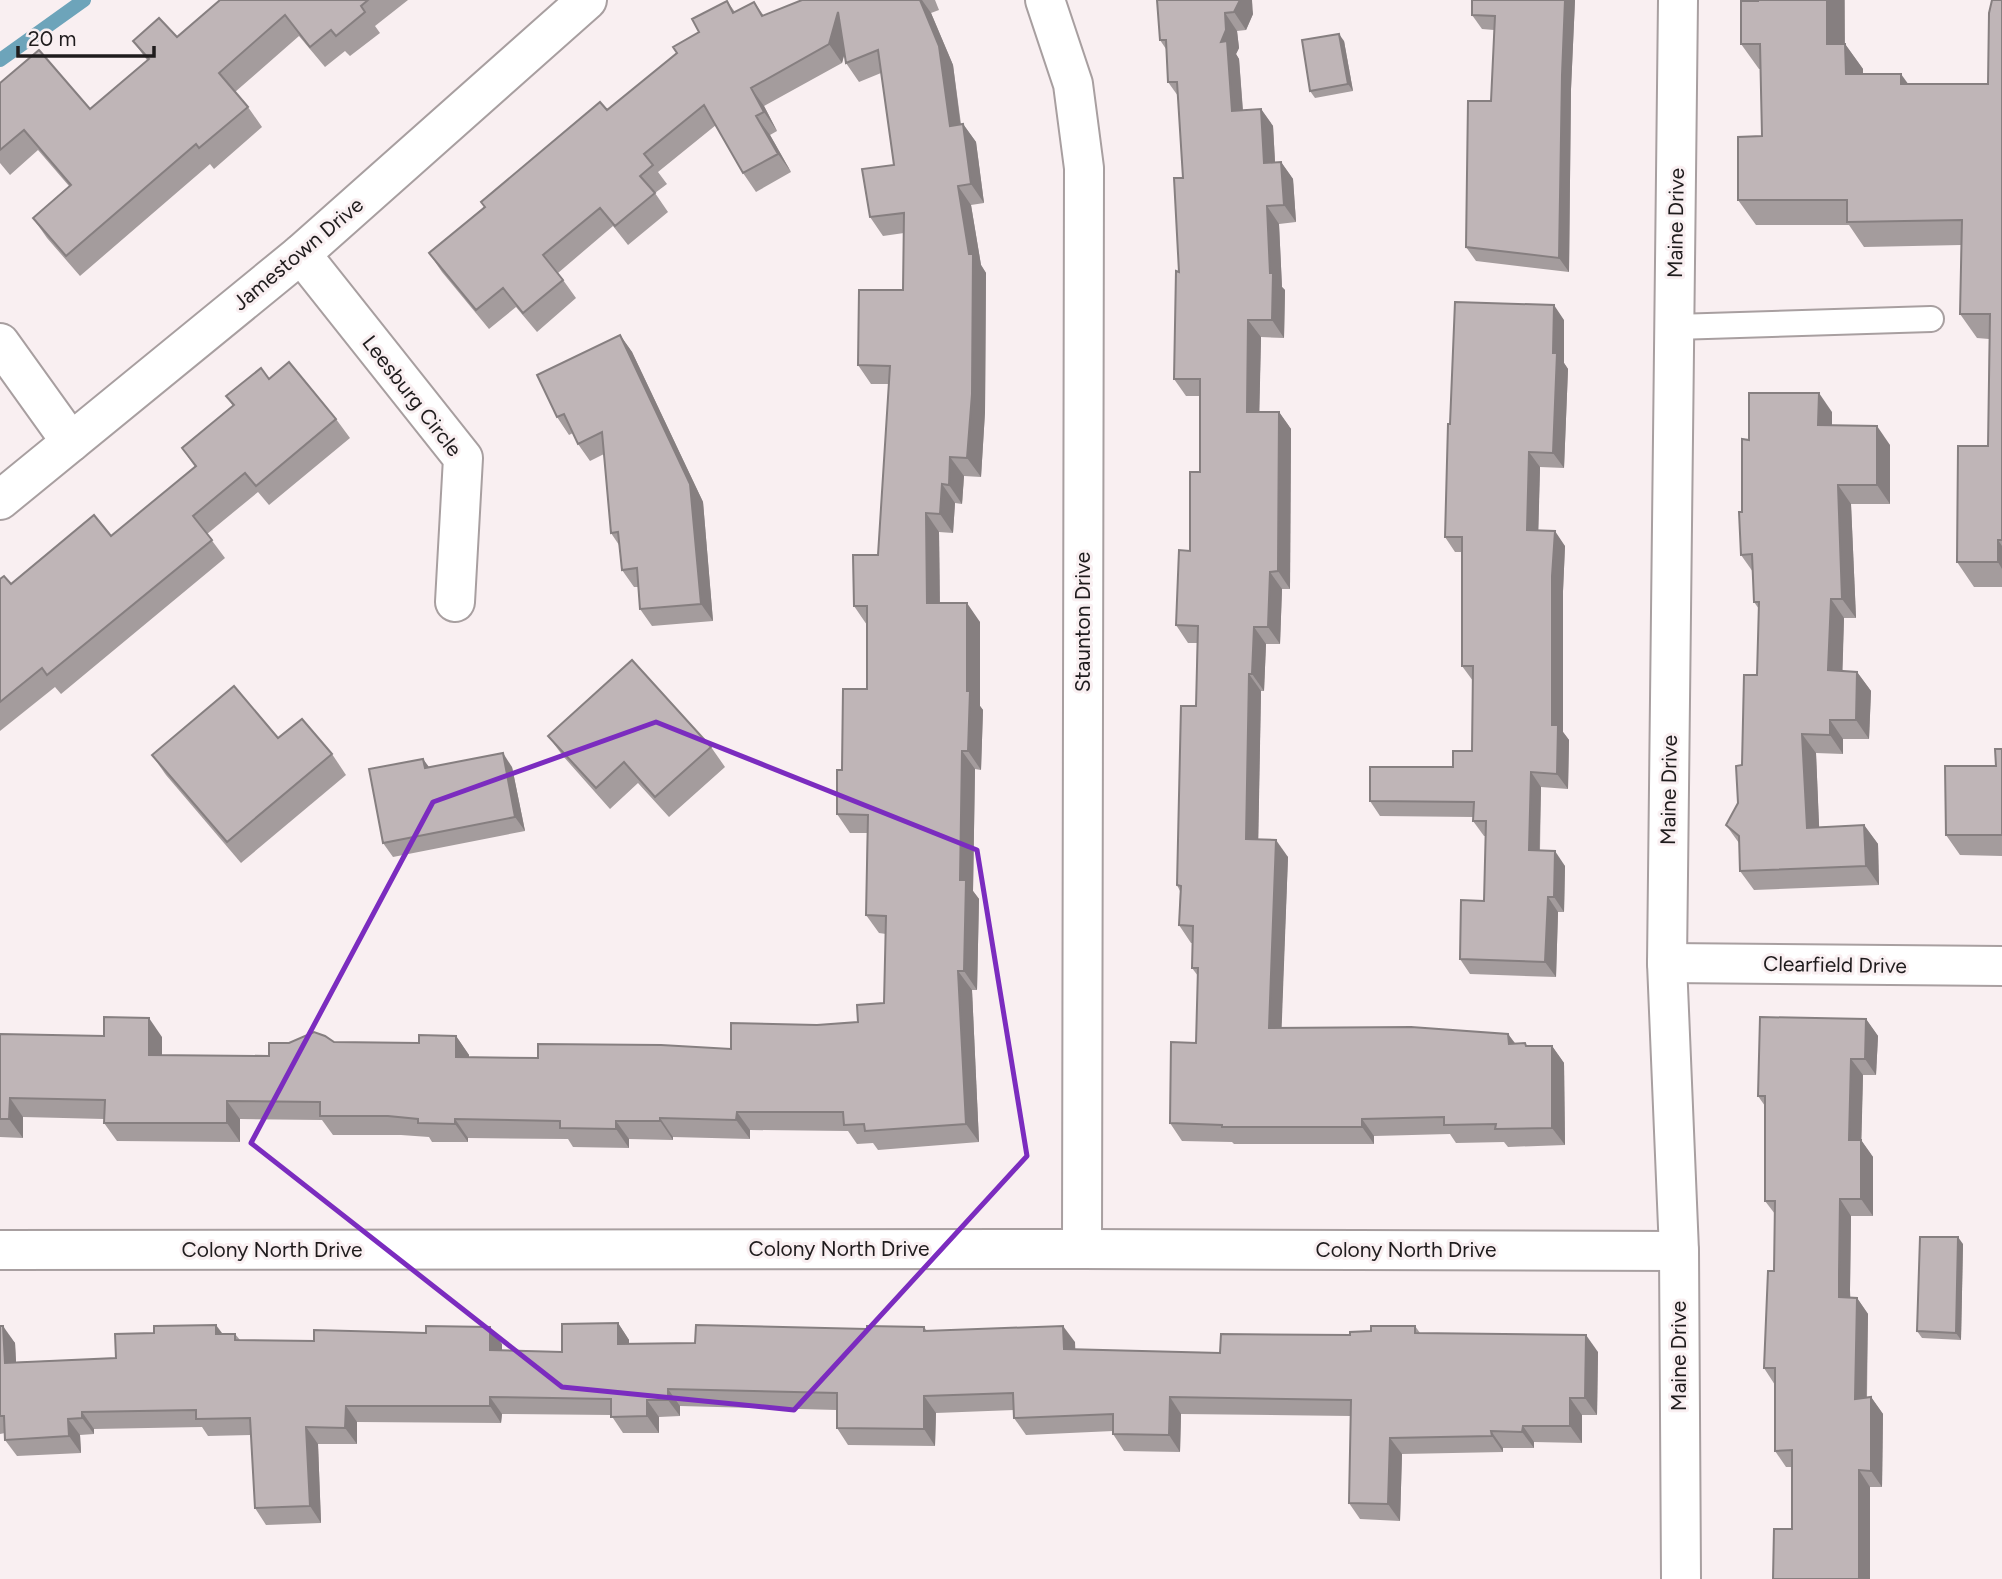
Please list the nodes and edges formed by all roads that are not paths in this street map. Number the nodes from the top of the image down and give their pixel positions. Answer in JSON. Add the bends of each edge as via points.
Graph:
{"nodes":[{"id":1,"x":587,"y":0,"type":"edge"},
{"id":2,"x":1045,"y":0,"type":"edge"},
{"id":3,"x":1678,"y":0,"type":"edge"},
{"id":4,"x":301,"y":254,"type":"junction"},
{"id":5,"x":1931,"y":319,"type":"dead end"},
{"id":6,"x":1675,"y":327,"type":"junction"},
{"id":7,"x":0,"y":343,"type":"edge"},
{"id":8,"x":71,"y":442,"type":"junction"},
{"id":9,"x":0,"y":500,"type":"edge"},
{"id":10,"x":455,"y":601,"type":"dead end"},
{"id":11,"x":1667,"y":963,"type":"junction"},
{"id":12,"x":2002,"y":966,"type":"edge"},
{"id":13,"x":1082,"y":1249,"type":"junction"},
{"id":14,"x":0,"y":1250,"type":"edge"},
{"id":15,"x":1679,"y":1251,"type":"junction"},
{"id":16,"x":1681,"y":1579,"type":"edge"}],
"edges":[{"from":1,"to":4,"type":"street","name":"Jamestown Drive"},
{"from":2,"to":13,"type":"street","name":"Staunton Drive","via":[[1073,84],[1084,167]]},
{"from":3,"to":6,"type":"street","name":"Maine Drive"},
{"from":4,"to":8,"type":"street","name":"Jamestown Drive"},
{"from":4,"to":10,"type":"street","name":"Leesburg Circle","via":[[463,458]]},
{"from":5,"to":6,"type":"lane"},
{"from":6,"to":11,"type":"street","name":"Maine Drive"},
{"from":7,"to":8,"type":"street"},
{"from":8,"to":9,"type":"street","name":"Jamestown Drive"},
{"from":11,"to":12,"type":"street","name":"Clearfield Drive"},
{"from":11,"to":15,"type":"street","name":"Maine Drive"},
{"from":13,"to":14,"type":"street","name":"Colony North Drive"},
{"from":13,"to":15,"type":"street","name":"Colony North Drive"},
{"from":15,"to":16,"type":"street","name":"Maine Drive"}]}
